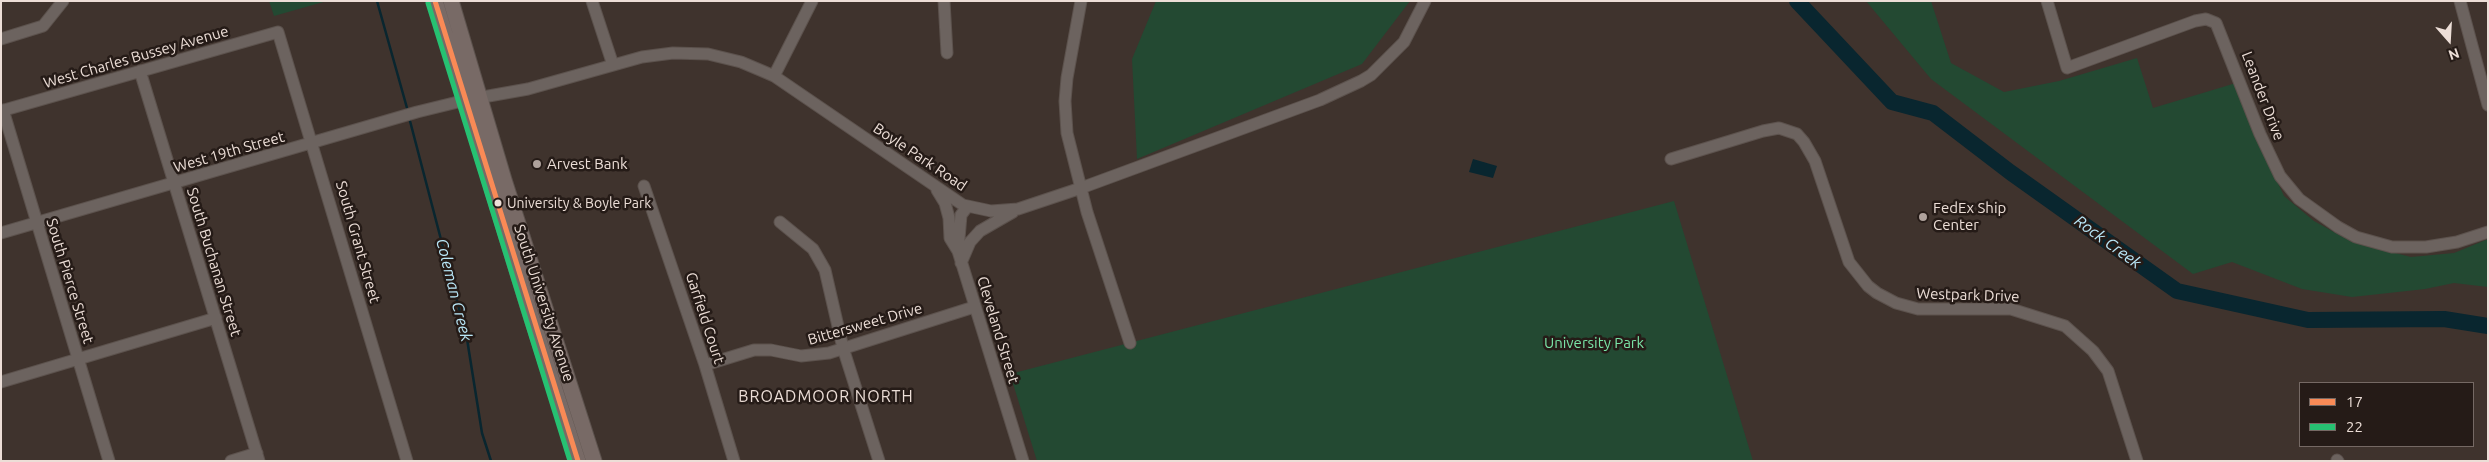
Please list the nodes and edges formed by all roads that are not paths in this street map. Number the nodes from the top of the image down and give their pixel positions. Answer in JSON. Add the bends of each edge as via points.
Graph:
{"nodes":[{"id":1,"x":435,"y":1,"type":"edge"},
{"id":2,"x":451,"y":1,"type":"edge"},
{"id":3,"x":592,"y":1,"type":"edge"},
{"id":4,"x":812,"y":1,"type":"edge"},
{"id":5,"x":944,"y":1,"type":"edge"},
{"id":6,"x":1082,"y":1,"type":"edge"},
{"id":7,"x":1425,"y":1,"type":"edge"},
{"id":8,"x":2047,"y":1,"type":"edge"},
{"id":9,"x":2460,"y":1,"type":"edge"},
{"id":10,"x":59,"y":3,"type":"edge"},
{"id":11,"x":278,"y":32,"type":"joint"},
{"id":12,"x":1,"y":40,"type":"edge"},
{"id":13,"x":947,"y":53,"type":"dead end"},
{"id":14,"x":613,"y":65,"type":"junction"},
{"id":15,"x":140,"y":71,"type":"junction"},
{"id":16,"x":774,"y":76,"type":"junction"},
{"id":17,"x":473,"y":99,"type":"junction"},
{"id":18,"x":2488,"y":105,"type":"edge"},
{"id":19,"x":2,"y":110,"type":"edge"},
{"id":20,"x":313,"y":143,"type":"junction"},
{"id":21,"x":1671,"y":159,"type":"dead end"},
{"id":22,"x":174,"y":183,"type":"junction"},
{"id":23,"x":934,"y":184,"type":"junction"},
{"id":24,"x":644,"y":186,"type":"dead end"},
{"id":25,"x":1081,"y":188,"type":"junction"},
{"id":26,"x":967,"y":208,"type":"junction"},
{"id":27,"x":1018,"y":209,"type":"junction"},
{"id":28,"x":780,"y":222,"type":"dead end"},
{"id":29,"x":37,"y":223,"type":"junction"},
{"id":30,"x":2488,"y":232,"type":"edge"},
{"id":31,"x":1,"y":233,"type":"edge"},
{"id":32,"x":958,"y":251,"type":"junction"},
{"id":33,"x":961,"y":263,"type":"junction"},
{"id":34,"x":974,"y":307,"type":"junction"},
{"id":35,"x":216,"y":318,"type":"junction"},
{"id":36,"x":1130,"y":343,"type":"dead end"},
{"id":37,"x":843,"y":348,"type":"junction"},
{"id":38,"x":78,"y":359,"type":"junction"},
{"id":39,"x":705,"y":365,"type":"junction"},
{"id":40,"x":1,"y":382,"type":"edge"},
{"id":41,"x":258,"y":457,"type":"edge"},
{"id":42,"x":109,"y":461,"type":"edge"},
{"id":43,"x":231,"y":461,"type":"edge"},
{"id":44,"x":407,"y":461,"type":"edge"},
{"id":45,"x":578,"y":461,"type":"edge"},
{"id":46,"x":594,"y":461,"type":"edge"},
{"id":47,"x":734,"y":461,"type":"edge"},
{"id":48,"x":879,"y":461,"type":"edge"},
{"id":49,"x":1023,"y":461,"type":"edge"},
{"id":50,"x":2137,"y":461,"type":"edge"}],
"edges":[{"from":1,"to":17,"type":"main road","name":"South University Avenue"},
{"from":2,"to":17,"type":"main road","name":"South University Avenue"},
{"from":3,"to":14,"type":"street"},
{"from":4,"to":16,"type":"street"},
{"from":5,"to":13,"type":"street"},
{"from":6,"to":25,"type":"street","via":[[1065,101],[1067,133]]},
{"from":7,"to":25,"type":"street","name":"Boyle Park Road","via":[[1404,42],[1371,75],[1320,100]]},
{"from":8,"to":30,"type":"street","name":"Leander Drive","via":[[2064,66],[2070,68],[2195,20],[2206,19],[2216,23],[2280,176],[2299,199],[2350,234],[2392,247],[2426,247]]},
{"from":9,"to":18,"type":"street"},
{"from":10,"to":12,"type":"street","via":[[43,26]]},
{"from":11,"to":15,"type":"street","name":"West Charles Bussey Avenue"},
{"from":11,"to":20,"type":"street","name":"South Grant Street"},
{"from":14,"to":16,"type":"street","name":"Boyle Park Road","via":[[656,54],[698,53],[741,62]]},
{"from":14,"to":17,"type":"street","name":"Boyle Park Road","via":[[528,89]]},
{"from":15,"to":19,"type":"street","name":"West Charles Bussey Avenue"},
{"from":15,"to":22,"type":"street","name":"South Buchanan Street"},
{"from":16,"to":23,"type":"street","name":"Boyle Park Road"},
{"from":17,"to":20,"type":"street","name":"West 19th Street"},
{"from":17,"to":45,"type":"main road","name":"South University Avenue","via":[[528,306]]},
{"from":17,"to":46,"type":"main road","name":"South University Avenue","via":[[521,233]]},
{"from":19,"to":29,"type":"street","name":"South Pierce Street"},
{"from":20,"to":22,"type":"street","name":"West 19th Street"},
{"from":20,"to":44,"type":"street","name":"South Grant Street"},
{"from":21,"to":50,"type":"street","name":"Westpark Drive","via":[[1763,131],[1779,128],[1797,134],[1815,161],[1849,262],[1868,286],[1892,302],[1912,308],[2011,309],[2065,326],[2093,350],[2108,371]]},
{"from":22,"to":29,"type":"street","name":"West 19th Street"},
{"from":22,"to":35,"type":"street","name":"South Buchanan Street"},
{"from":23,"to":26,"type":"street","name":"Boyle Park Road"},
{"from":23,"to":32,"type":"street","via":[[945,203],[950,238]]},
{"from":24,"to":39,"type":"street","name":"Garfield Court"},
{"from":25,"to":27,"type":"street","name":"Boyle Park Road"},
{"from":25,"to":36,"type":"street"},
{"from":26,"to":27,"type":"street","name":"Boyle Park Road"},
{"from":26,"to":32,"type":"street","name":"Cleveland Street","via":[[961,215]]},
{"from":27,"to":33,"type":"street","via":[[980,231],[970,242]]},
{"from":28,"to":37,"type":"street","via":[[803,239],[825,270]]},
{"from":29,"to":31,"type":"street","name":"West 19th Street"},
{"from":29,"to":38,"type":"street","name":"South Pierce Street"},
{"from":32,"to":33,"type":"street","name":"Cleveland Street"},
{"from":33,"to":34,"type":"street","name":"Cleveland Street"},
{"from":34,"to":37,"type":"street","name":"Bittersweet Drive"},
{"from":34,"to":49,"type":"street","name":"Cleveland Street"},
{"from":35,"to":38,"type":"street"},
{"from":35,"to":41,"type":"street","name":"South Buchanan Street"},
{"from":37,"to":39,"type":"street","name":"Bittersweet Drive","via":[[801,356],[754,350]]},
{"from":37,"to":48,"type":"street"},
{"from":38,"to":40,"type":"street"},
{"from":38,"to":42,"type":"street","name":"South Pierce Street"},
{"from":39,"to":47,"type":"street","name":"Garfield Court"},
{"from":41,"to":43,"type":"street"}]}
